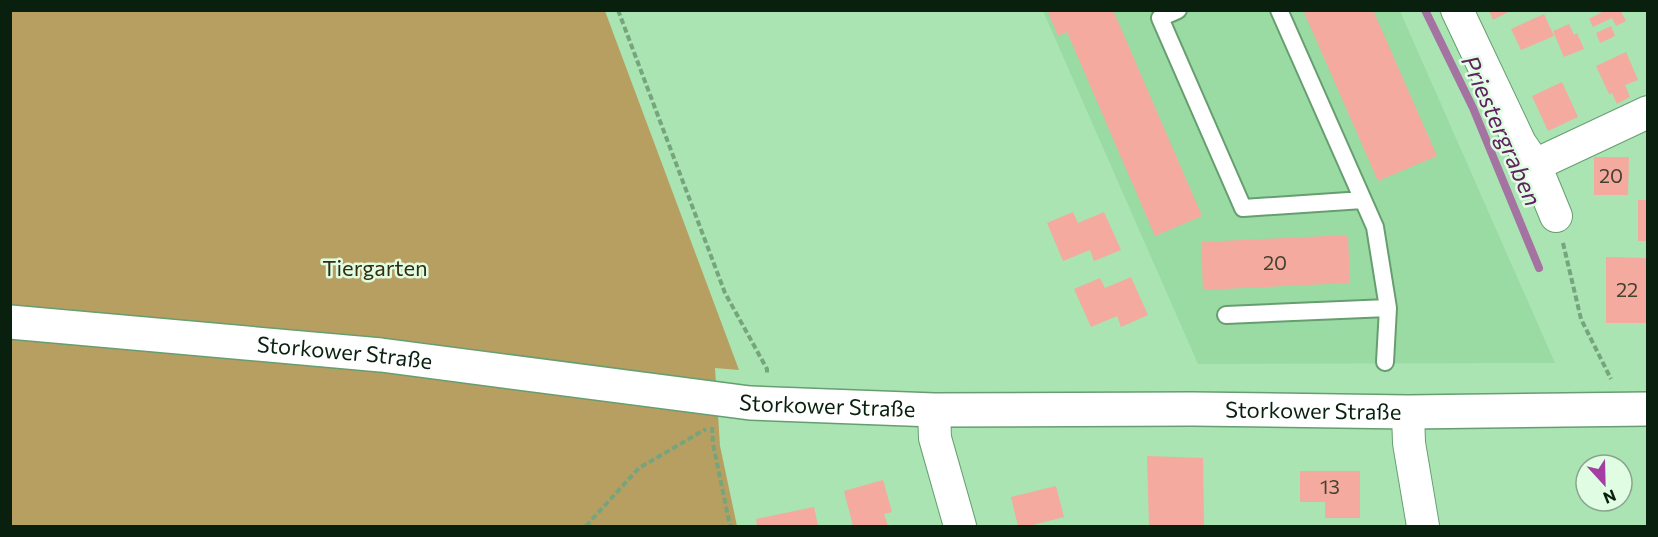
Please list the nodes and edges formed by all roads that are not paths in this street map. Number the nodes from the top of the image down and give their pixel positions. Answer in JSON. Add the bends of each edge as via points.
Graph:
{"nodes":[{"id":1,"x":1178,"y":10,"type":"edge"},
{"id":2,"x":1279,"y":10,"type":"edge"},
{"id":3,"x":1457,"y":10,"type":"edge"},
{"id":4,"x":1647,"y":112,"type":"edge"},
{"id":5,"x":1535,"y":165,"type":"junction"},
{"id":6,"x":1363,"y":200,"type":"junction"},
{"id":7,"x":1556,"y":216,"type":"road end"},
{"id":8,"x":1388,"y":308,"type":"junction"},
{"id":9,"x":1226,"y":315,"type":"dead end"},
{"id":10,"x":10,"y":322,"type":"edge"},
{"id":11,"x":1385,"y":362,"type":"dead end"},
{"id":12,"x":1637,"y":409,"type":"edge"},
{"id":13,"x":934,"y":410,"type":"junction"},
{"id":14,"x":1408,"y":412,"type":"junction"},
{"id":15,"x":960,"y":526,"type":"edge"},
{"id":16,"x":1423,"y":526,"type":"edge"}],
"edges":[{"from":1,"to":6,"type":"lane","via":[[1160,18],[1243,208]]},
{"from":2,"to":6,"type":"lane"},
{"from":3,"to":5,"type":"street","via":[[1516,134]]},
{"from":4,"to":5,"type":"street"},
{"from":5,"to":7,"type":"street"},
{"from":6,"to":8,"type":"lane","via":[[1375,227]]},
{"from":8,"to":9,"type":"lane"},
{"from":8,"to":11,"type":"lane"},
{"from":10,"to":13,"type":"main road","name":"Storkower Straße","via":[[381,355],[734,402]]},
{"from":12,"to":14,"type":"main road","name":"Storkower Straße"},
{"from":13,"to":14,"type":"main road","name":"Storkower Straße"},
{"from":13,"to":15,"type":"street","via":[[935,438]]},
{"from":14,"to":16,"type":"street"}]}
